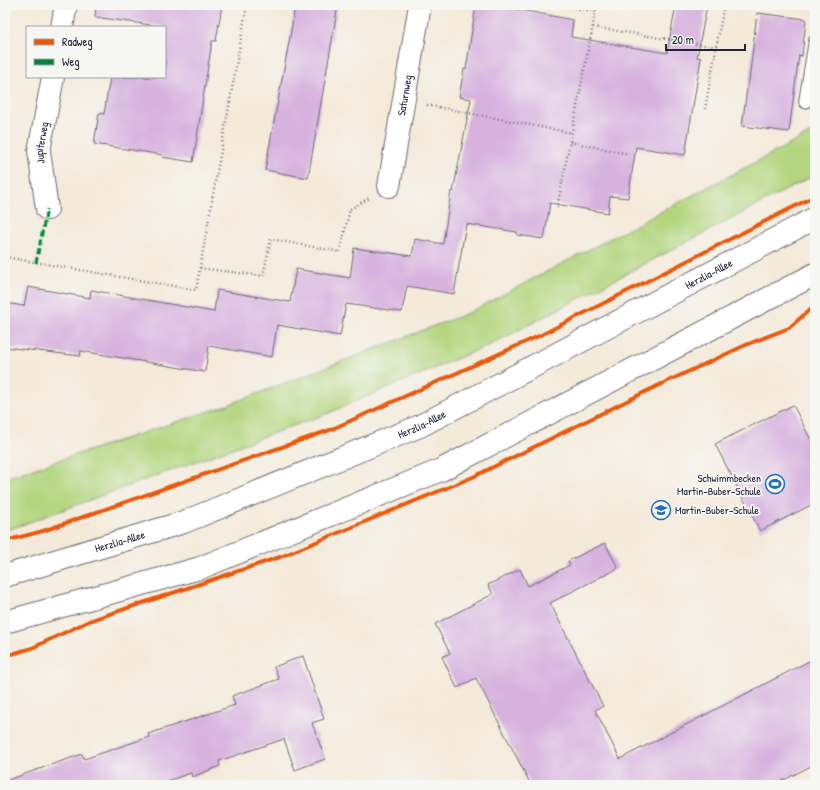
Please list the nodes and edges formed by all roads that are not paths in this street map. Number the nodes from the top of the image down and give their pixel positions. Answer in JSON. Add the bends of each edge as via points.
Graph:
{"nodes":[{"id":1,"x":66,"y":5,"type":"edge"},
{"id":2,"x":420,"y":5,"type":"edge"},
{"id":3,"x":62,"y":26,"type":"edge"},
{"id":4,"x":815,"y":41,"type":"edge"},
{"id":5,"x":53,"y":78,"type":"edge"},
{"id":6,"x":805,"y":102,"type":"dead end"},
{"id":7,"x":389,"y":186,"type":"road end"},
{"id":8,"x":48,"y":209,"type":"dead end"},
{"id":9,"x":815,"y":218,"type":"edge"},
{"id":10,"x":815,"y":274,"type":"edge"},
{"id":11,"x":5,"y":576,"type":"edge"},
{"id":12,"x":5,"y":622,"type":"edge"}],
"edges":[{"from":1,"to":3,"type":"main road"},
{"from":2,"to":7,"type":"main road","name":"Saturnweg"},
{"from":4,"to":6,"type":"lane"},
{"from":5,"to":8,"type":"main road","name":"Jupiterweg","via":[[39,151]]},
{"from":9,"to":11,"type":"main road","name":"Herzlia-Allee","via":[[420,426],[184,522]]},
{"from":10,"to":12,"type":"main road","via":[[441,470],[200,568]]}]}
